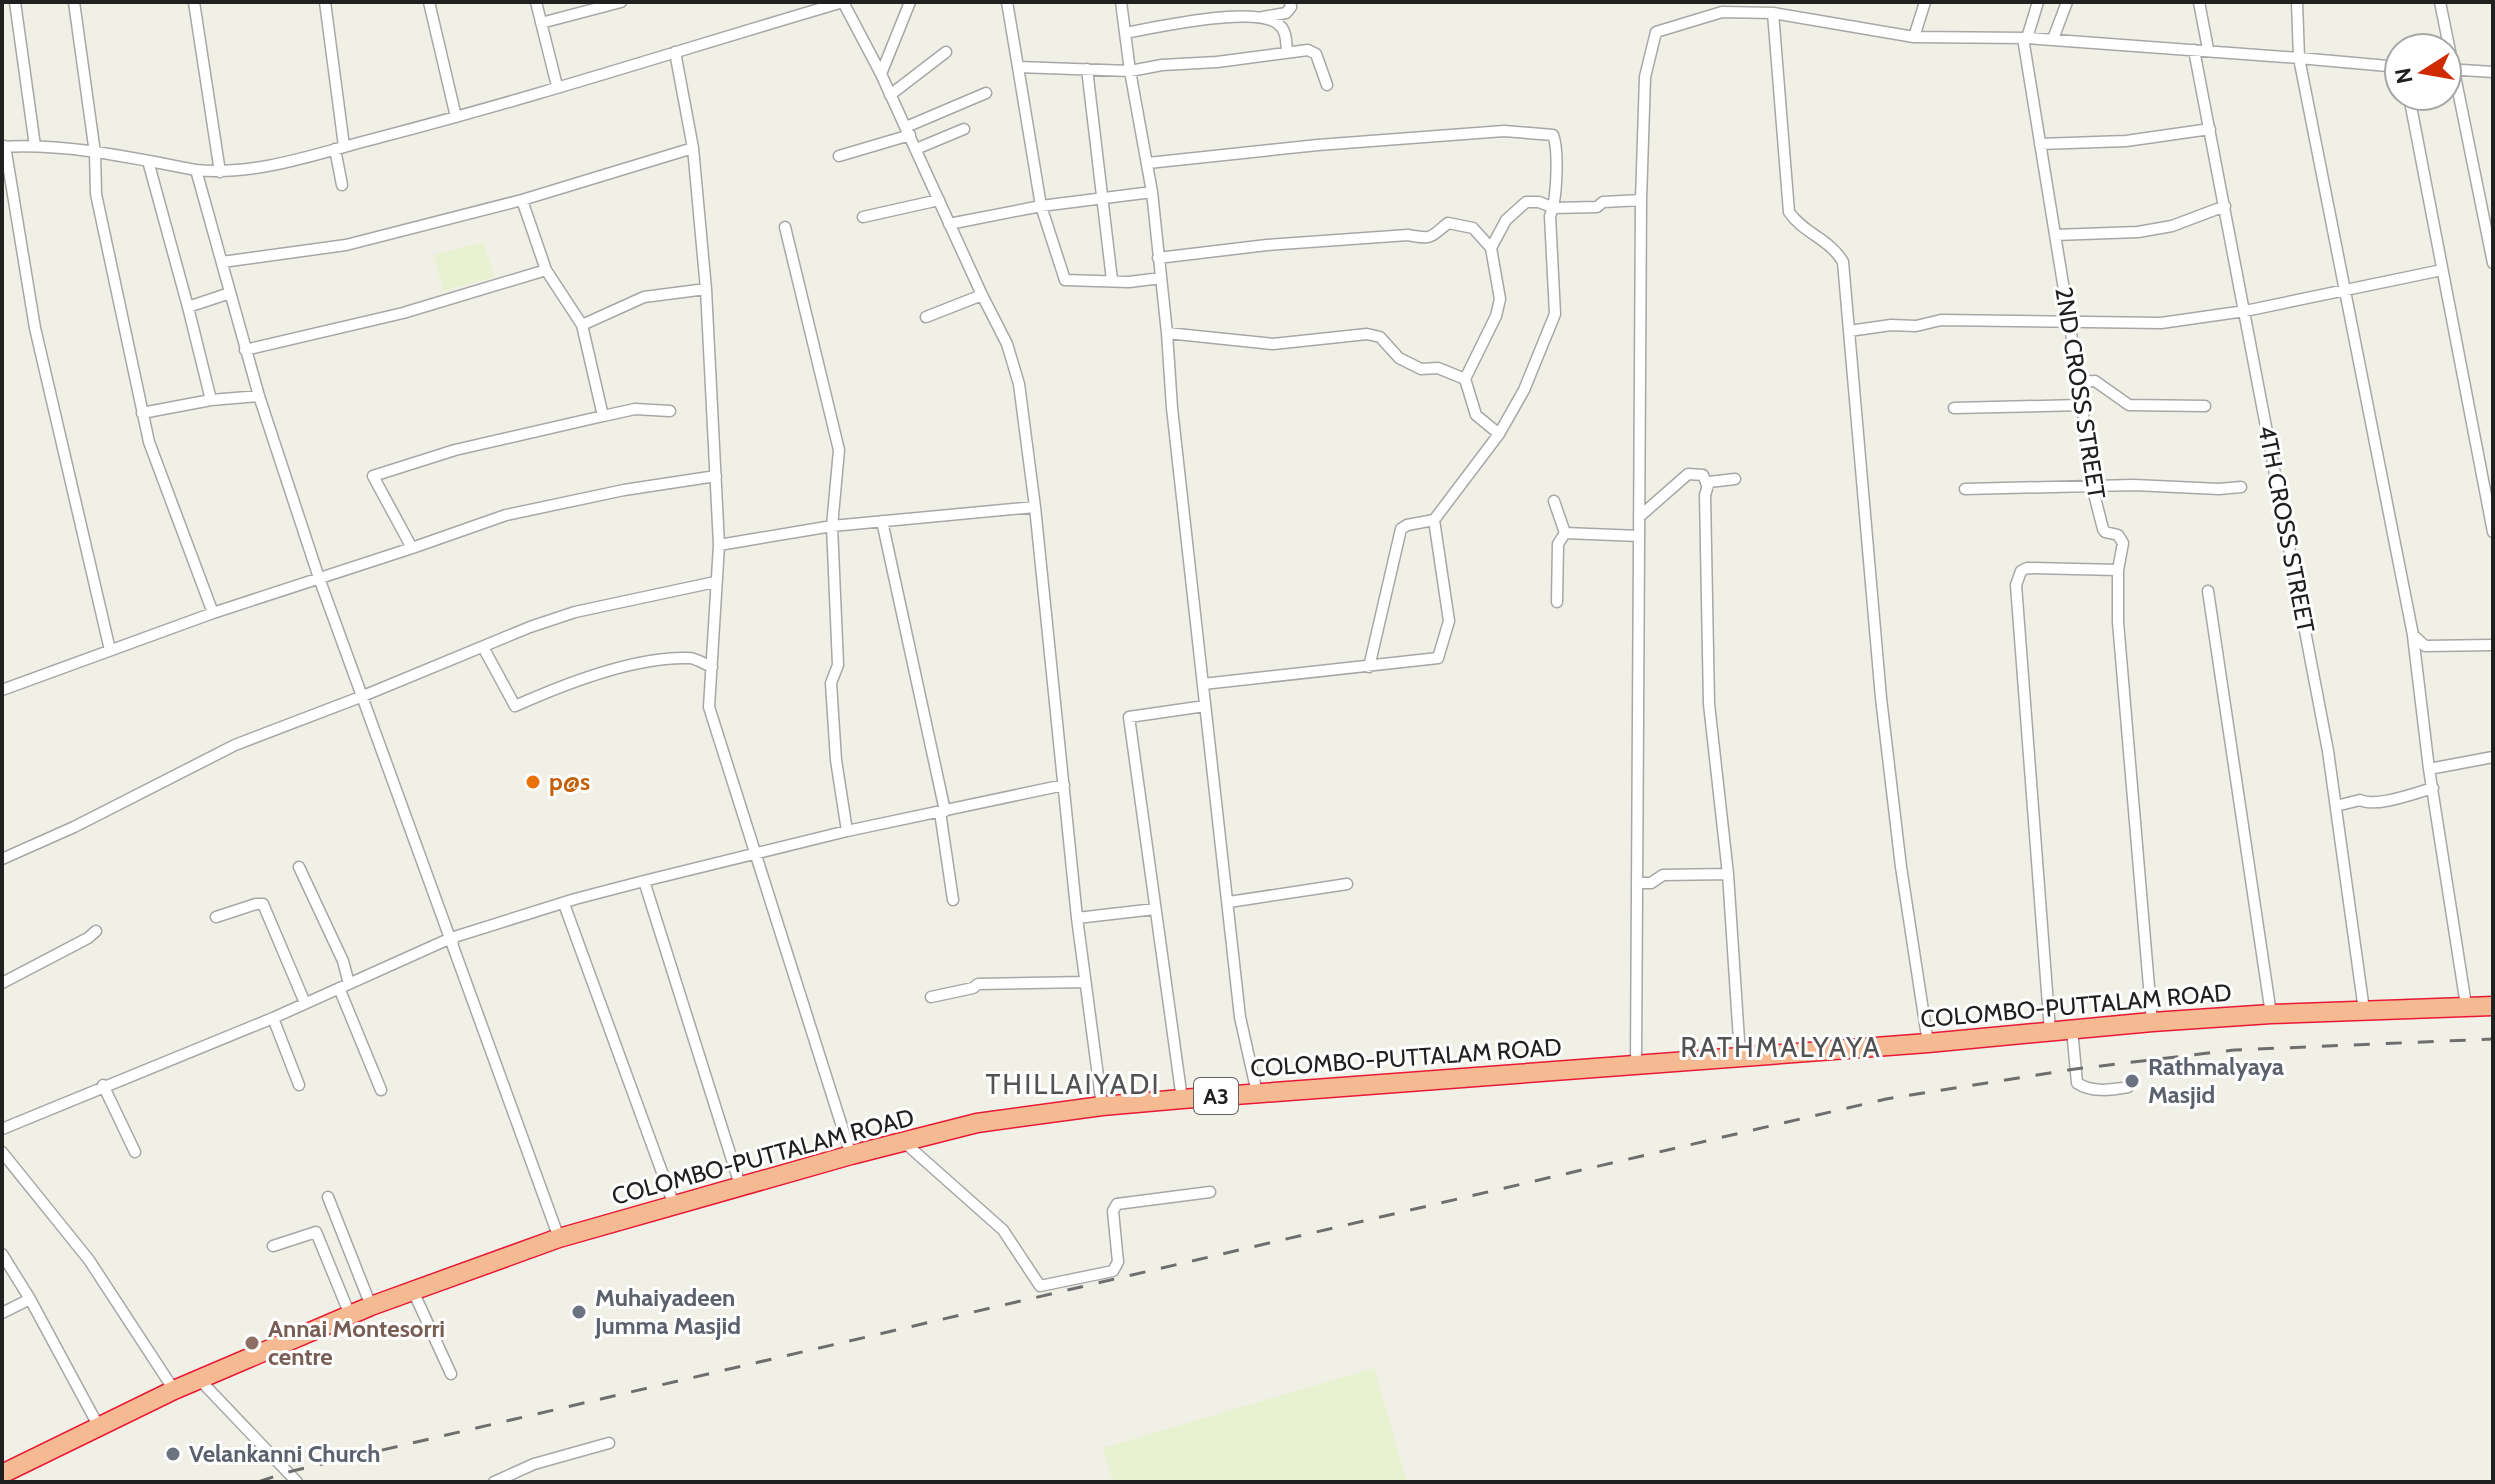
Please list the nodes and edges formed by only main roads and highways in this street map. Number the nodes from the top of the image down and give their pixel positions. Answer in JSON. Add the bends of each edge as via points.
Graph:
{"nodes":[{"id":1,"x":2493,"y":1006,"type":"edge"},
{"id":2,"x":2,"y":1474,"type":"edge"}],
"edges":[{"from":1,"to":2,"type":"highway","name":"COLOMBO-PUTTALAM ROAD","number":"A3","via":[[2152,1022],[1182,1099],[977,1123],[559,1238],[371,1306],[174,1390]]}]}
